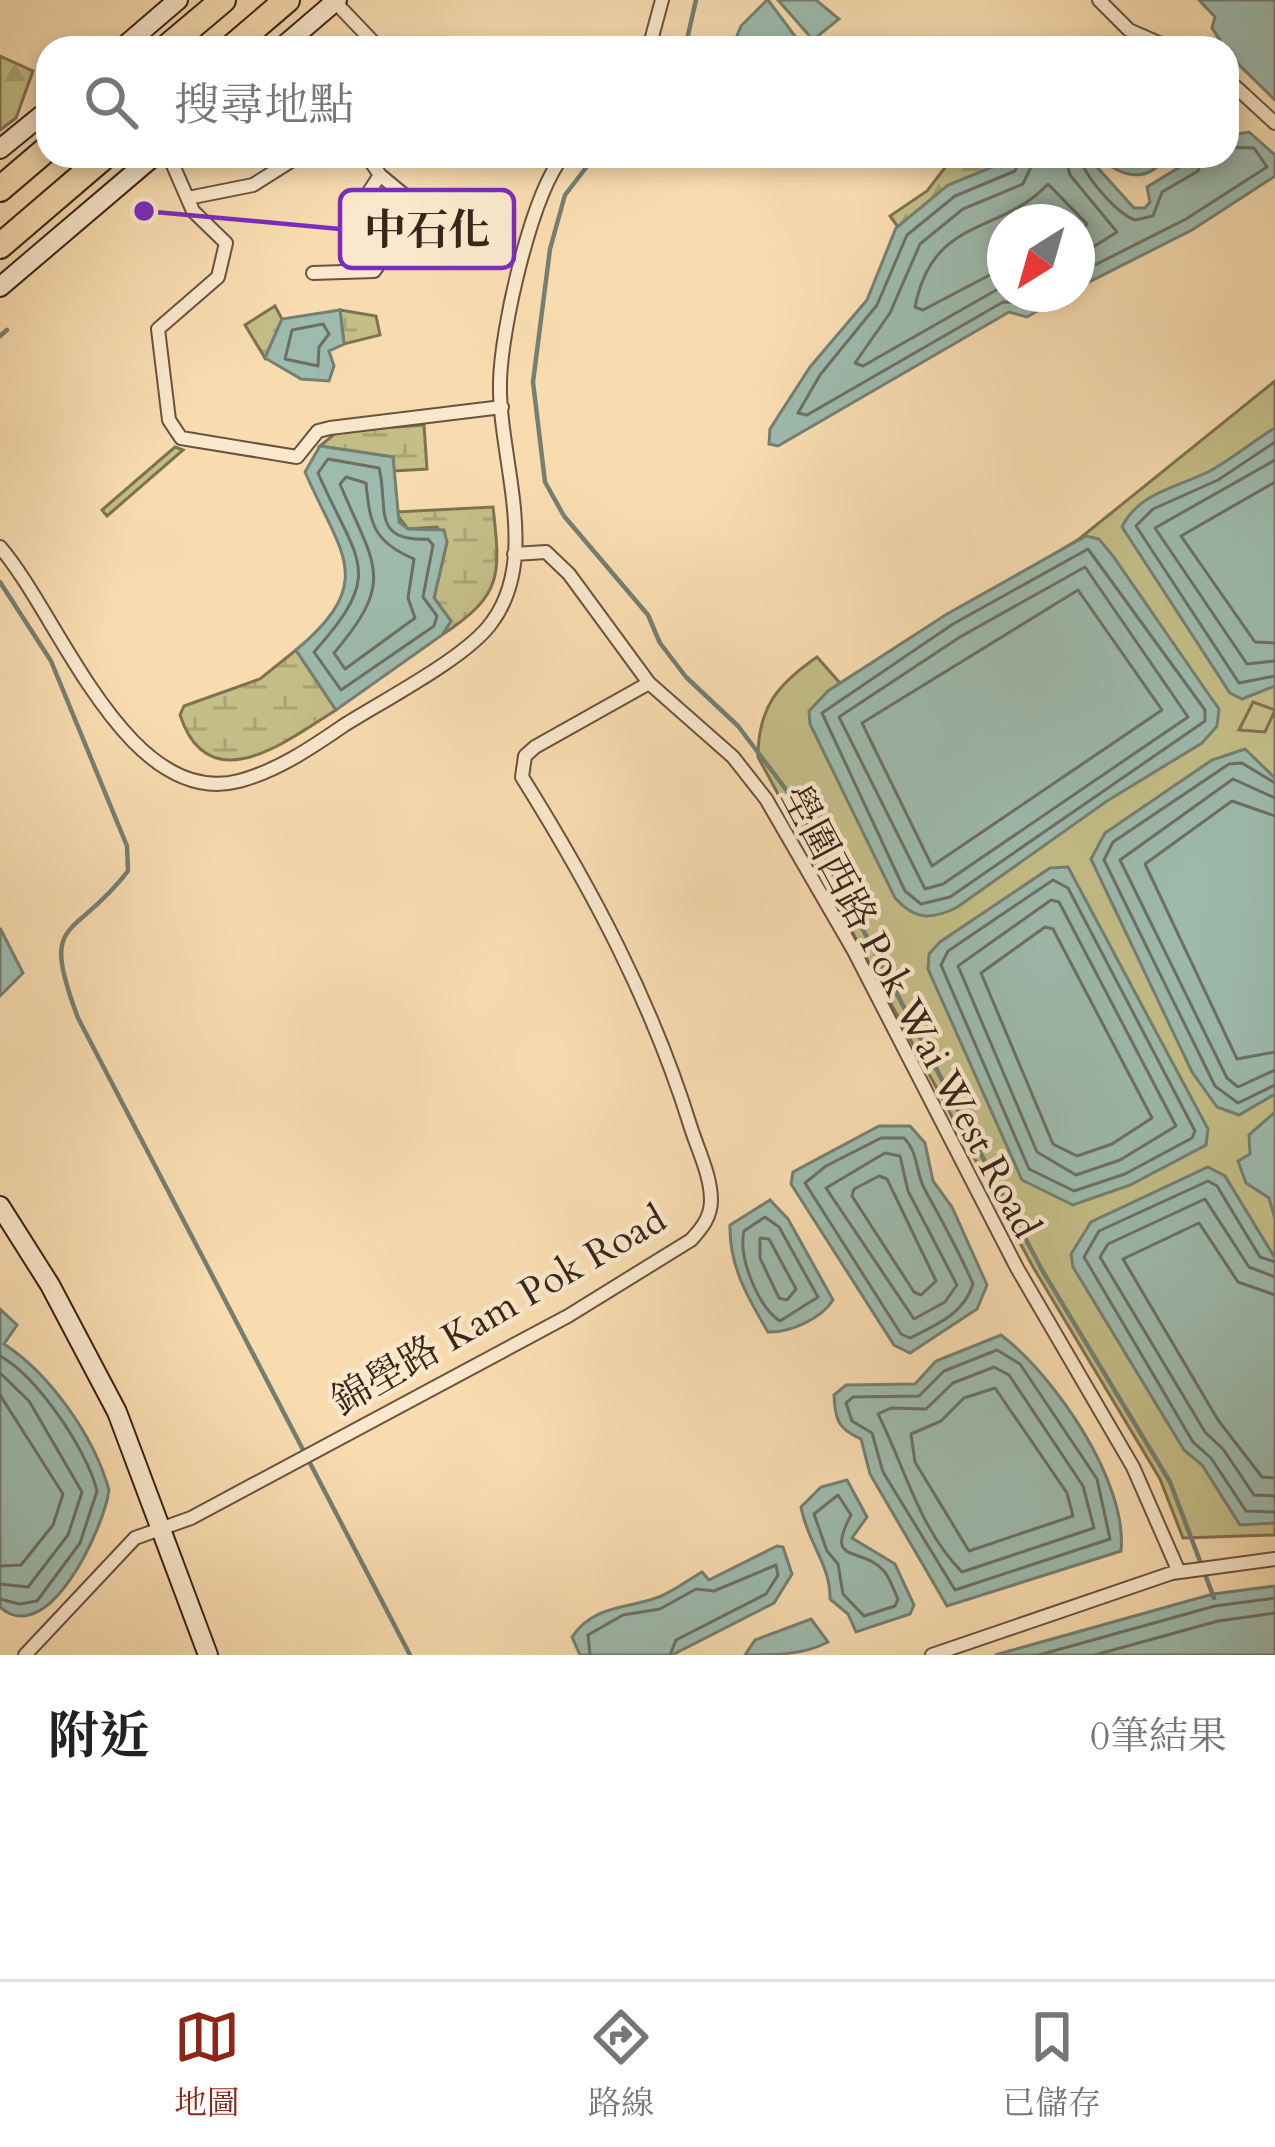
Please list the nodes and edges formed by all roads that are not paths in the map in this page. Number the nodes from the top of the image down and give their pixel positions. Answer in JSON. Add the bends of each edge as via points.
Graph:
{"nodes":[{"id":1,"x":178,"y":0,"type":"edge"},
{"id":2,"x":224,"y":0,"type":"edge"},
{"id":3,"x":286,"y":0,"type":"edge"},
{"id":4,"x":662,"y":0,"type":"edge"},
{"id":5,"x":1099,"y":0,"type":"edge"},
{"id":6,"x":336,"y":1,"type":"edge"},
{"id":7,"x":136,"y":36,"type":"edge"},
{"id":8,"x":180,"y":36,"type":"edge"},
{"id":9,"x":245,"y":36,"type":"edge"},
{"id":10,"x":295,"y":36,"type":"edge"},
{"id":11,"x":368,"y":36,"type":"edge"},
{"id":12,"x":652,"y":36,"type":"edge"},
{"id":13,"x":1143,"y":36,"type":"edge"},
{"id":14,"x":1239,"y":90,"type":"edge"},
{"id":15,"x":36,"y":120,"type":"edge"},
{"id":16,"x":1275,"y":123,"type":"edge"},
{"id":17,"x":0,"y":149,"type":"edge"},
{"id":18,"x":36,"y":158,"type":"edge"},
{"id":19,"x":91,"y":168,"type":"edge"},
{"id":20,"x":140,"y":168,"type":"edge"},
{"id":21,"x":175,"y":168,"type":"edge"},
{"id":22,"x":280,"y":168,"type":"edge"},
{"id":23,"x":375,"y":168,"type":"edge"},
{"id":24,"x":557,"y":168,"type":"edge"},
{"id":25,"x":380,"y":175,"type":"junction"},
{"id":26,"x":0,"y":188,"type":"edge"},
{"id":27,"x":188,"y":197,"type":"junction"},
{"id":28,"x":433,"y":219,"type":"dead end"},
{"id":29,"x":0,"y":246,"type":"edge"},
{"id":30,"x":313,"y":273,"type":"dead end"},
{"id":31,"x":0,"y":287,"type":"edge"},
{"id":32,"x":502,"y":407,"type":"junction"},
{"id":33,"x":0,"y":548,"type":"edge"},
{"id":34,"x":514,"y":554,"type":"junction"},
{"id":35,"x":649,"y":683,"type":"junction"},
{"id":36,"x":0,"y":1206,"type":"edge"},
{"id":37,"x":162,"y":1526,"type":"junction"},
{"id":38,"x":1275,"y":1559,"type":"edge"},
{"id":39,"x":1179,"y":1572,"type":"junction"},
{"id":40,"x":26,"y":1655,"type":"edge"},
{"id":41,"x":208,"y":1655,"type":"edge"},
{"id":42,"x":932,"y":1655,"type":"edge"}],
"edges":[{"from":1,"to":7,"type":"street"},
{"from":2,"to":8,"type":"highway"},
{"from":3,"to":9,"type":"highway"},
{"from":4,"to":12,"type":"street"},
{"from":5,"to":13,"type":"street"},
{"from":6,"to":10,"type":"street"},
{"from":6,"to":11,"type":"street"},
{"from":14,"to":16,"type":"street"},
{"from":15,"to":17,"type":"street"},
{"from":18,"to":26,"type":"highway"},
{"from":19,"to":29,"type":"highway"},
{"from":20,"to":31,"type":"street"},
{"from":21,"to":27,"type":"street"},
{"from":22,"to":27,"type":"street","via":[[253,185]]},
{"from":23,"to":25,"type":"street"},
{"from":24,"to":32,"type":"street","via":[[532,216],[500,380]]},
{"from":25,"to":28,"type":"street"},
{"from":25,"to":30,"type":"street","via":[[367,195],[379,264],[374,271]]},
{"from":27,"to":32,"type":"street","via":[[198,217],[221,233],[227,257],[218,277],[158,329],[169,420],[182,438],[297,457],[318,431]]},
{"from":32,"to":34,"type":"street"},
{"from":33,"to":34,"type":"street","via":[[120,727],[147,757],[198,782],[236,782],[279,766],[475,641],[506,601]]},
{"from":34,"to":35,"type":"street","name":"壆圍西路 Pok Wai West Road","via":[[546,552]]},
{"from":35,"to":37,"type":"street","name":"錦壆路 Kam Pok Road","via":[[535,747],[522,777],[620,944],[676,1080],[710,1189],[710,1214],[691,1240],[568,1316],[191,1518]]},
{"from":35,"to":39,"type":"street","name":"壆圍西路 Pok Wai West Road","via":[[733,757],[766,799],[1132,1467]]},
{"from":36,"to":37,"type":"street","via":[[117,1412]]},
{"from":37,"to":40,"type":"street","via":[[126,1546]]},
{"from":37,"to":41,"type":"street"},
{"from":38,"to":39,"type":"street"},
{"from":39,"to":42,"type":"street"}]}
